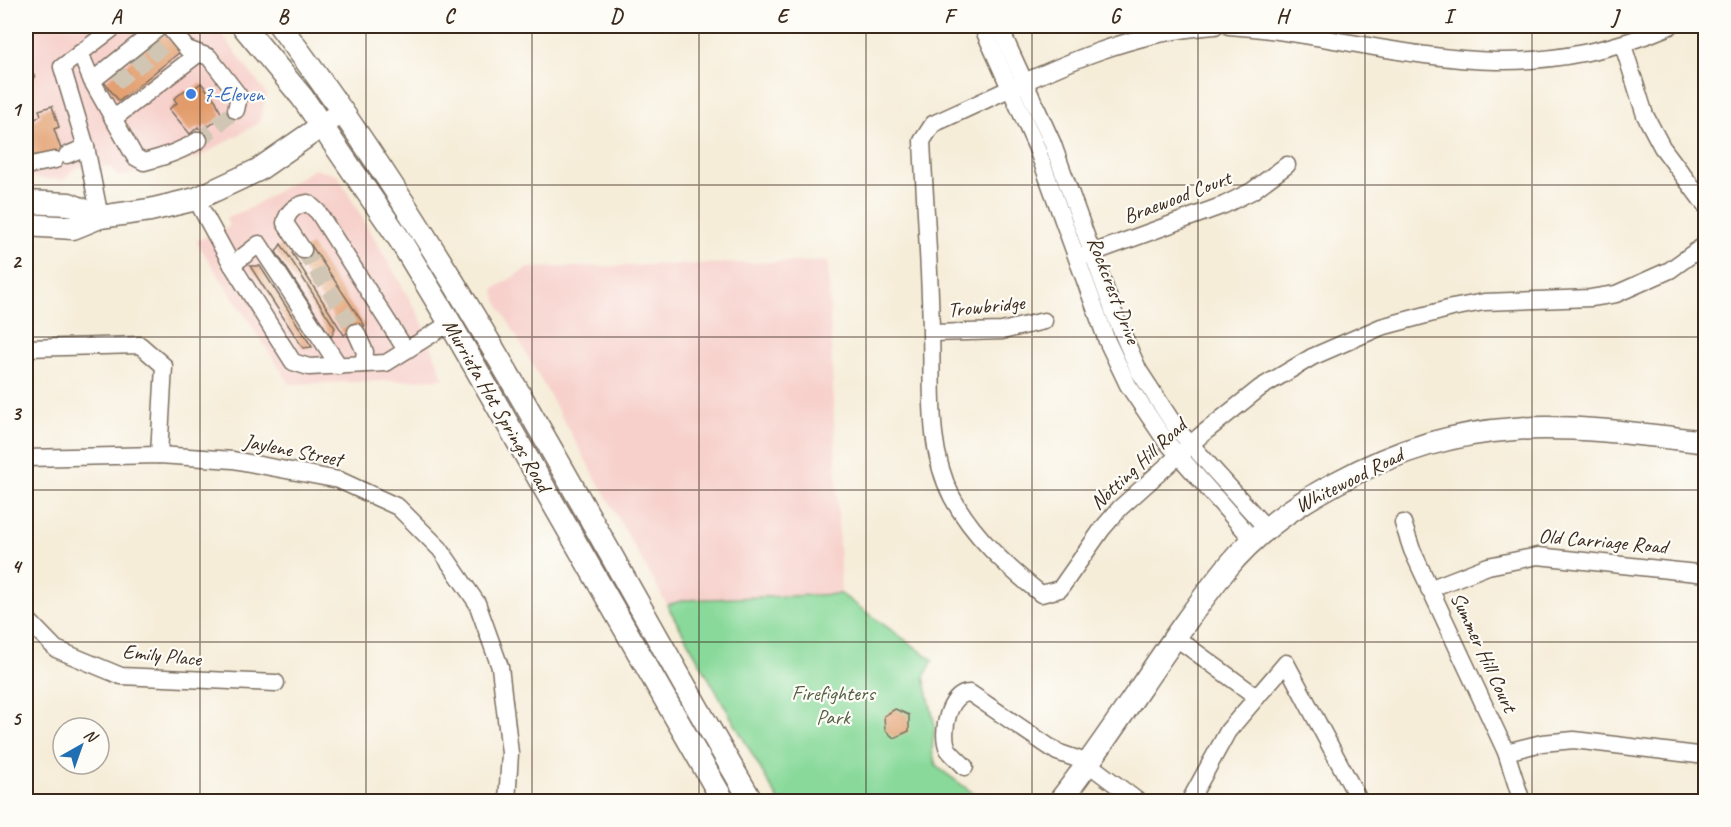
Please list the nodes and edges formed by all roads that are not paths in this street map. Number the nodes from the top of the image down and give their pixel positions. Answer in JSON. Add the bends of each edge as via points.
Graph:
{"nodes":[{"id":1,"x":116,"y":26,"type":"edge"},
{"id":2,"x":161,"y":26,"type":"edge"},
{"id":3,"x":168,"y":26,"type":"edge"},
{"id":4,"x":243,"y":26,"type":"edge"},
{"id":5,"x":280,"y":26,"type":"edge"},
{"id":6,"x":982,"y":26,"type":"edge"},
{"id":7,"x":999,"y":26,"type":"edge"},
{"id":8,"x":1215,"y":26,"type":"edge"},
{"id":9,"x":1229,"y":26,"type":"edge"},
{"id":10,"x":1670,"y":26,"type":"edge"},
{"id":11,"x":1623,"y":45,"type":"junction"},
{"id":12,"x":80,"y":53,"type":"junction"},
{"id":13,"x":198,"y":54,"type":"junction"},
{"id":14,"x":92,"y":81,"type":"junction"},
{"id":15,"x":1019,"y":85,"type":"junction"},
{"id":16,"x":236,"y":110,"type":"dead end"},
{"id":17,"x":344,"y":110,"type":"junction"},
{"id":18,"x":113,"y":119,"type":"junction"},
{"id":19,"x":322,"y":125,"type":"junction"},
{"id":20,"x":199,"y":140,"type":"tunnel mouth"},
{"id":21,"x":86,"y":147,"type":"junction"},
{"id":22,"x":1287,"y":165,"type":"dead end"},
{"id":23,"x":26,"y":166,"type":"edge"},
{"id":24,"x":196,"y":199,"type":"junction"},
{"id":25,"x":26,"y":202,"type":"edge"},
{"id":26,"x":1706,"y":206,"type":"edge"},
{"id":27,"x":100,"y":217,"type":"junction"},
{"id":28,"x":26,"y":225,"type":"edge"},
{"id":29,"x":1706,"y":244,"type":"edge"},
{"id":30,"x":303,"y":250,"type":"tunnel mouth"},
{"id":31,"x":1085,"y":256,"type":"junction"},
{"id":32,"x":232,"y":265,"type":"junction"},
{"id":33,"x":1044,"y":321,"type":"dead end"},
{"id":34,"x":450,"y":323,"type":"junction"},
{"id":35,"x":356,"y":332,"type":"tunnel mouth"},
{"id":36,"x":932,"y":333,"type":"junction"},
{"id":37,"x":26,"y":348,"type":"edge"},
{"id":38,"x":406,"y":350,"type":"junction"},
{"id":39,"x":363,"y":364,"type":"junction"},
{"id":40,"x":339,"y":366,"type":"junction"},
{"id":41,"x":539,"y":432,"type":"junction"},
{"id":42,"x":1706,"y":442,"type":"edge"},
{"id":43,"x":1184,"y":450,"type":"junction"},
{"id":44,"x":159,"y":455,"type":"junction"},
{"id":45,"x":26,"y":458,"type":"edge"},
{"id":46,"x":1403,"y":523,"type":"dead end"},
{"id":47,"x":1261,"y":535,"type":"junction"},
{"id":48,"x":1706,"y":574,"type":"edge"},
{"id":49,"x":1429,"y":589,"type":"junction"},
{"id":50,"x":26,"y":618,"type":"edge"},
{"id":51,"x":1175,"y":637,"type":"junction"},
{"id":52,"x":276,"y":683,"type":"dead end"},
{"id":53,"x":1257,"y":697,"type":"junction"},
{"id":54,"x":1506,"y":752,"type":"junction"},
{"id":55,"x":1706,"y":756,"type":"edge"},
{"id":56,"x":1086,"y":762,"type":"junction"},
{"id":57,"x":965,"y":767,"type":"dead end"},
{"id":58,"x":507,"y":801,"type":"edge"},
{"id":59,"x":724,"y":801,"type":"edge"},
{"id":60,"x":752,"y":801,"type":"edge"},
{"id":61,"x":1059,"y":801,"type":"edge"},
{"id":62,"x":1139,"y":801,"type":"edge"},
{"id":63,"x":1189,"y":801,"type":"edge"},
{"id":64,"x":1360,"y":801,"type":"edge"},
{"id":65,"x":1522,"y":801,"type":"edge"}],
"edges":[{"from":1,"to":12,"type":"street"},
{"from":2,"to":14,"type":"street","via":[[115,68]]},
{"from":3,"to":13,"type":"street","via":[[187,49]]},
{"from":4,"to":19,"type":"main road","name":"Murrieta Hot Springs Road"},
{"from":5,"to":17,"type":"main road","name":"Murrieta Hot Springs Road"},
{"from":6,"to":15,"type":"street","name":"Rockcrest Drive"},
{"from":7,"to":15,"type":"street","name":"Rockcrest Drive"},
{"from":8,"to":15,"type":"street","name":"Notting Hill Road","via":[[1138,37],[1094,51]]},
{"from":9,"to":11,"type":"street","via":[[1268,28],[1497,61],[1554,57]]},
{"from":10,"to":11,"type":"street"},
{"from":11,"to":26,"type":"street","via":[[1645,115],[1662,147]]},
{"from":12,"to":14,"type":"street"},
{"from":12,"to":21,"type":"street","via":[[62,67]]},
{"from":13,"to":16,"type":"street","via":[[209,57],[235,89],[239,96]]},
{"from":13,"to":18,"type":"street","via":[[154,80]]},
{"from":14,"to":18,"type":"street"},
{"from":15,"to":31,"type":"street","name":"Rockcrest Drive","via":[[1052,142]]},
{"from":15,"to":36,"type":"street","name":"Notting Hill Road","via":[[933,124],[922,141]]},
{"from":17,"to":19,"type":"main road"},
{"from":17,"to":41,"type":"main road","name":"Murrieta Hot Springs Road","via":[[479,325]]},
{"from":18,"to":20,"type":"street","via":[[132,152],[144,162],[181,151]]},
{"from":19,"to":24,"type":"main road","via":[[258,170]]},
{"from":19,"to":34,"type":"main road","name":"Murrieta Hot Springs Road","via":[[400,240]]},
{"from":21,"to":23,"type":"street","via":[[38,166]]},
{"from":21,"to":27,"type":"street"},
{"from":22,"to":31,"type":"street","name":"Braewood Court","via":[[1252,191],[1224,205]]},
{"from":24,"to":27,"type":"main road"},
{"from":24,"to":32,"type":"street"},
{"from":25,"to":27,"type":"main road","via":[[69,204]]},
{"from":27,"to":28,"type":"main road","via":[[74,228]]},
{"from":29,"to":43,"type":"street","name":"Notting Hill Road","via":[[1670,270],[1616,294],[1463,306],[1416,316],[1341,342],[1260,388]]},
{"from":30,"to":38,"type":"street","via":[[285,223],[287,214],[308,203],[318,212]]},
{"from":31,"to":43,"type":"street","name":"Rockcrest Drive","via":[[1139,371]]},
{"from":32,"to":40,"type":"street","via":[[293,362],[309,367]]},
{"from":32,"to":40,"type":"street","via":[[259,244]]},
{"from":33,"to":36,"type":"street","name":"Trowbridge","via":[[1002,331]]},
{"from":34,"to":38,"type":"street"},
{"from":34,"to":41,"type":"main road","via":[[461,323],[474,336],[530,429]]},
{"from":34,"to":59,"type":"main road","name":"Murrieta Hot Springs Road"},
{"from":35,"to":39,"type":"street","via":[[365,352]]},
{"from":36,"to":43,"type":"street","name":"Notting Hill Road","via":[[935,443],[951,496],[966,520],[1009,568],[1041,594],[1060,589],[1114,515]]},
{"from":37,"to":44,"type":"street","via":[[140,345],[164,366]]},
{"from":38,"to":39,"type":"street","via":[[386,363]]},
{"from":39,"to":40,"type":"street"},
{"from":41,"to":60,"type":"main road","name":"Murrieta Hot Springs Road"},
{"from":42,"to":47,"type":"main road","name":"Whitewood Road","via":[[1553,426],[1448,437],[1359,470],[1290,510]]},
{"from":43,"to":47,"type":"street","name":"Rockcrest Drive"},
{"from":44,"to":45,"type":"street","name":"Jaylene Street"},
{"from":44,"to":58,"type":"street","name":"Jaylene Street","via":[[233,460],[339,480],[398,507],[440,549],[477,603],[500,667],[510,753]]},
{"from":46,"to":49,"type":"street","name":"Summer Hill Court"},
{"from":47,"to":51,"type":"main road","name":"Whitewood Road","via":[[1227,567]]},
{"from":48,"to":49,"type":"street","name":"Old Carriage Road","via":[[1538,555],[1488,566]]},
{"from":49,"to":54,"type":"street","name":"Summer Hill Court"},
{"from":50,"to":52,"type":"street","name":"Emily Place","via":[[56,649],[121,676]]},
{"from":51,"to":53,"type":"street"},
{"from":51,"to":56,"type":"main road","name":"Whitewood Road"},
{"from":53,"to":63,"type":"street","via":[[1228,731]]},
{"from":53,"to":64,"type":"street","via":[[1286,663]]},
{"from":54,"to":55,"type":"street","via":[[1574,740]]},
{"from":54,"to":65,"type":"street","name":"Summer Hill Court"},
{"from":56,"to":57,"type":"street","via":[[1057,752],[964,692],[950,711],[945,729],[948,748]]},
{"from":56,"to":61,"type":"main road","name":"Whitewood Road"},
{"from":56,"to":62,"type":"street"}]}
